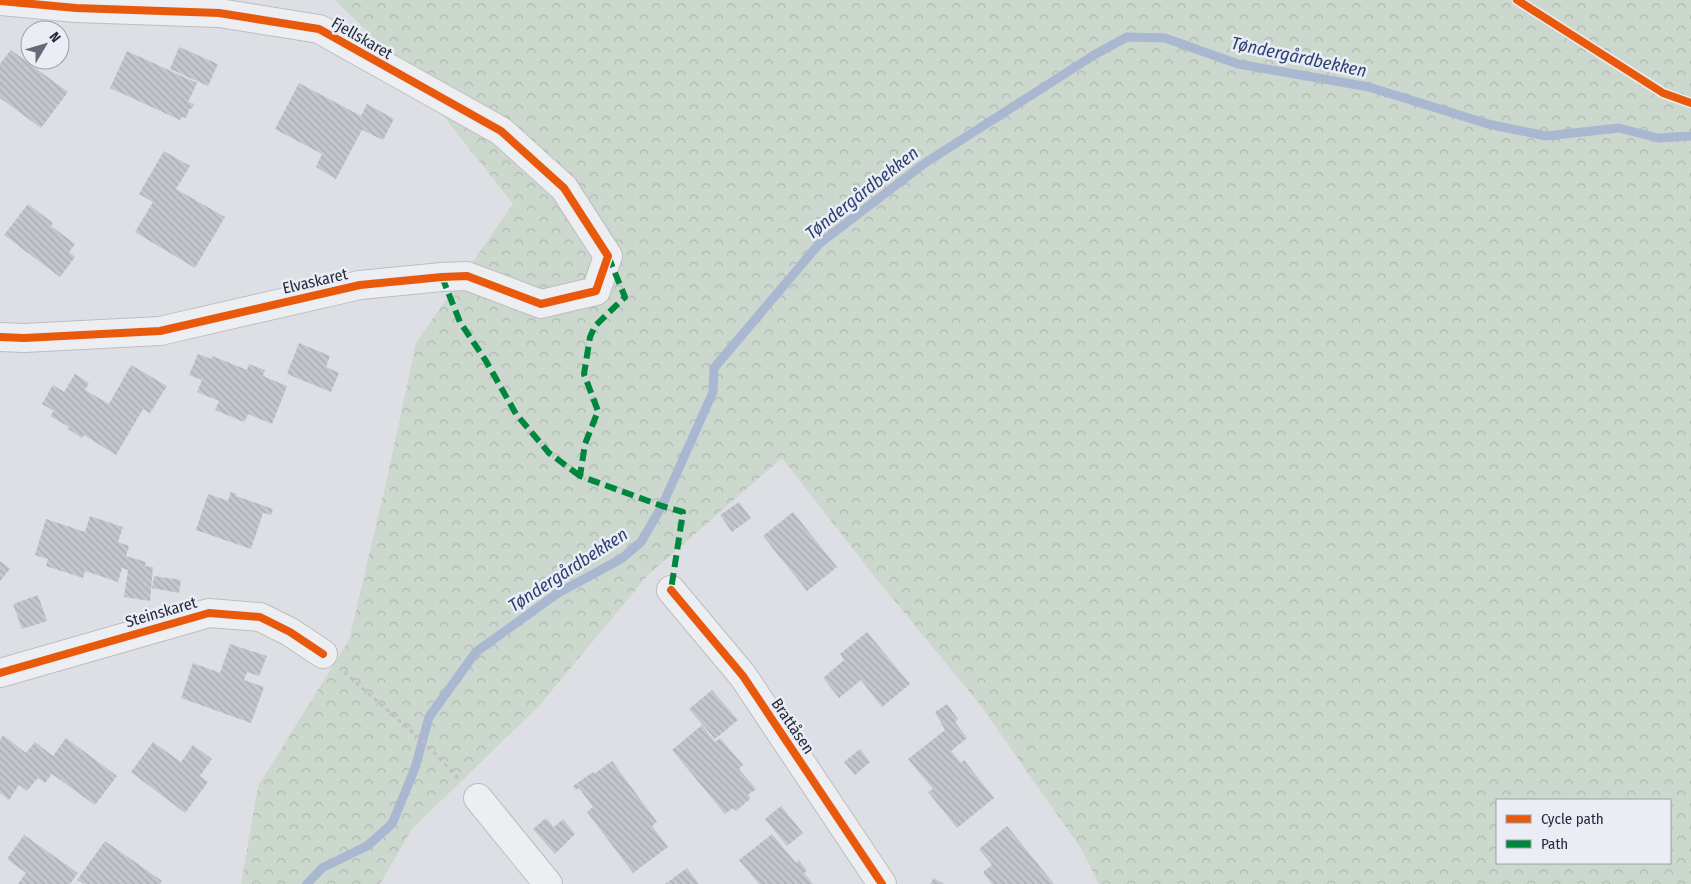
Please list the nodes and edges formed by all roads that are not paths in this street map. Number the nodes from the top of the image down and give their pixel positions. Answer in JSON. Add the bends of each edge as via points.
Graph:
{"nodes":[{"id":1,"x":0,"y":1,"type":"edge"},
{"id":2,"x":608,"y":256,"type":"joint"},
{"id":3,"x":0,"y":337,"type":"edge"},
{"id":4,"x":671,"y":590,"type":"dead end"},
{"id":5,"x":323,"y":654,"type":"road end"},
{"id":6,"x":0,"y":673,"type":"edge"},
{"id":7,"x":478,"y":798,"type":"road end"},
{"id":8,"x":548,"y":884,"type":"edge"},
{"id":9,"x":882,"y":884,"type":"edge"}],
"edges":[{"from":1,"to":2,"type":"street","name":"Fjellskaret","via":[[76,8],[219,13],[319,29],[501,131],[564,188]]},
{"from":2,"to":3,"type":"street","name":"Elvaskaret","via":[[596,291],[541,304],[466,276],[442,277],[360,285],[160,331]]},
{"from":4,"to":9,"type":"street","name":"Brattåsen","via":[[743,676]]},
{"from":5,"to":6,"type":"street","name":"Steinskaret","via":[[260,617],[209,613]]},
{"from":7,"to":8,"type":"street"}]}
